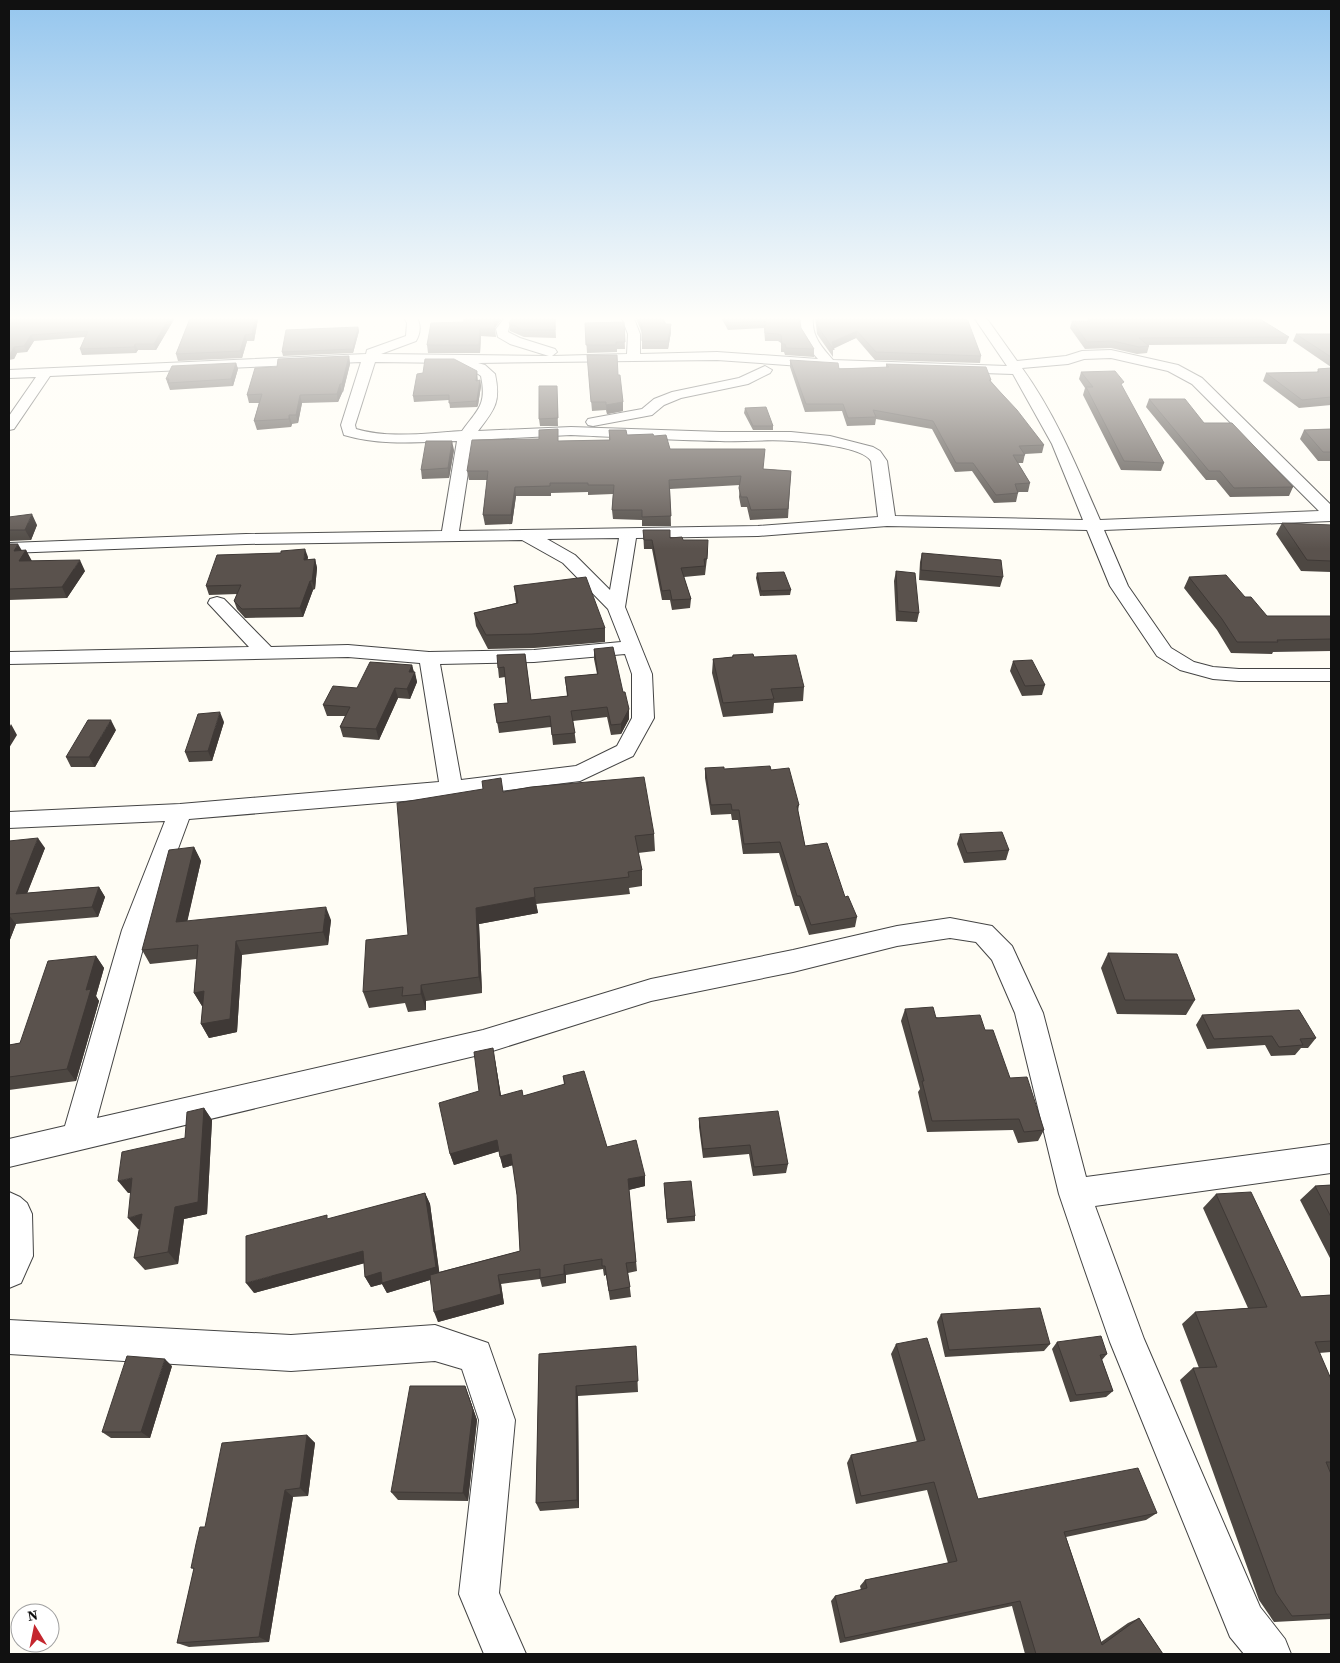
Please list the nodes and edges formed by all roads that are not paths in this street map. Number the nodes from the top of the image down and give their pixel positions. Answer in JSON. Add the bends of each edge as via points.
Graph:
{"nodes":[{"id":1,"x":32,"y":394,"type":"edge"},
{"id":2,"x":355,"y":394,"type":"edge"},
{"id":3,"x":492,"y":394,"type":"edge"},
{"id":4,"x":684,"y":394,"type":"edge"},
{"id":5,"x":1032,"y":394,"type":"edge"},
{"id":6,"x":1210,"y":394,"type":"edge"},
{"id":7,"x":9,"y":426,"type":"edge"},
{"id":8,"x":547,"y":431,"type":"junction"},
{"id":9,"x":468,"y":435,"type":"junction"},
{"id":10,"x":1331,"y":515,"type":"edge"},
{"id":11,"x":887,"y":521,"type":"junction"},
{"id":12,"x":1095,"y":525,"type":"junction"},
{"id":13,"x":523,"y":534,"type":"junction"},
{"id":14,"x":628,"y":534,"type":"junction"},
{"id":15,"x":450,"y":536,"type":"junction"},
{"id":16,"x":9,"y":548,"type":"edge"},
{"id":17,"x":217,"y":603,"type":"dead end"},
{"id":18,"x":616,"y":607,"type":"junction"},
{"id":19,"x":632,"y":647,"type":"junction"},
{"id":20,"x":265,"y":652,"type":"junction"},
{"id":21,"x":9,"y":658,"type":"edge"},
{"id":22,"x":429,"y":658,"type":"junction"},
{"id":23,"x":1331,"y":675,"type":"edge"},
{"id":24,"x":451,"y":789,"type":"junction"},
{"id":25,"x":180,"y":812,"type":"junction"},
{"id":26,"x":9,"y":820,"type":"edge"},
{"id":27,"x":78,"y":1136,"type":"junction"},
{"id":28,"x":9,"y":1153,"type":"edge"},
{"id":29,"x":1331,"y":1158,"type":"edge"},
{"id":30,"x":1075,"y":1194,"type":"junction"},
{"id":31,"x":9,"y":1208,"type":"edge"},
{"id":32,"x":9,"y":1271,"type":"edge"},
{"id":33,"x":9,"y":1337,"type":"edge"},
{"id":34,"x":505,"y":1654,"type":"edge"},
{"id":35,"x":1270,"y":1654,"type":"edge"}],
"edges":[{"from":1,"to":7,"type":"street"},
{"from":2,"to":9,"type":"street","via":[[349,432],[390,439]]},
{"from":3,"to":9,"type":"street","via":[[487,413]]},
{"from":4,"to":8,"type":"street","via":[[659,402],[647,412]]},
{"from":5,"to":12,"type":"street","via":[[1060,444]]},
{"from":6,"to":10,"type":"street"},
{"from":8,"to":9,"type":"street"},
{"from":8,"to":11,"type":"street","via":[[791,436],[868,450],[879,461]]},
{"from":9,"to":15,"type":"street","via":[[463,444]]},
{"from":10,"to":12,"type":"street"},
{"from":11,"to":12,"type":"street"},
{"from":11,"to":14,"type":"street","via":[[758,531]]},
{"from":12,"to":23,"type":"street","via":[[1119,586],[1164,652],[1173,659],[1213,673]]},
{"from":13,"to":14,"type":"street"},
{"from":13,"to":15,"type":"street"},
{"from":13,"to":18,"type":"street","via":[[570,559]]},
{"from":14,"to":18,"type":"street"},
{"from":15,"to":16,"type":"street","via":[[165,541]]},
{"from":17,"to":20,"type":"street"},
{"from":18,"to":19,"type":"street"},
{"from":19,"to":22,"type":"street","via":[[534,656]]},
{"from":19,"to":24,"type":"street","via":[[642,674],[643,718],[625,751],[580,773]]},
{"from":20,"to":21,"type":"street"},
{"from":20,"to":22,"type":"street","via":[[348,651]]},
{"from":22,"to":24,"type":"street"},
{"from":24,"to":25,"type":"street"},
{"from":25,"to":26,"type":"street"},
{"from":25,"to":27,"type":"street","via":[[135,930]]},
{"from":27,"to":28,"type":"street"},
{"from":27,"to":30,"type":"street","via":[[483,1042],[651,990],[897,936],[950,928],[983,933],[1003,954],[1029,1013]]},
{"from":29,"to":30,"type":"street"},
{"from":30,"to":35,"type":"street","via":[[1128,1342],[1245,1622]]},
{"from":31,"to":32,"type":"street","via":[[16,1214],[16,1256]]},
{"from":33,"to":34,"type":"street","via":[[291,1353],[435,1343],[475,1356],[496,1420],[479,1594]]}]}
